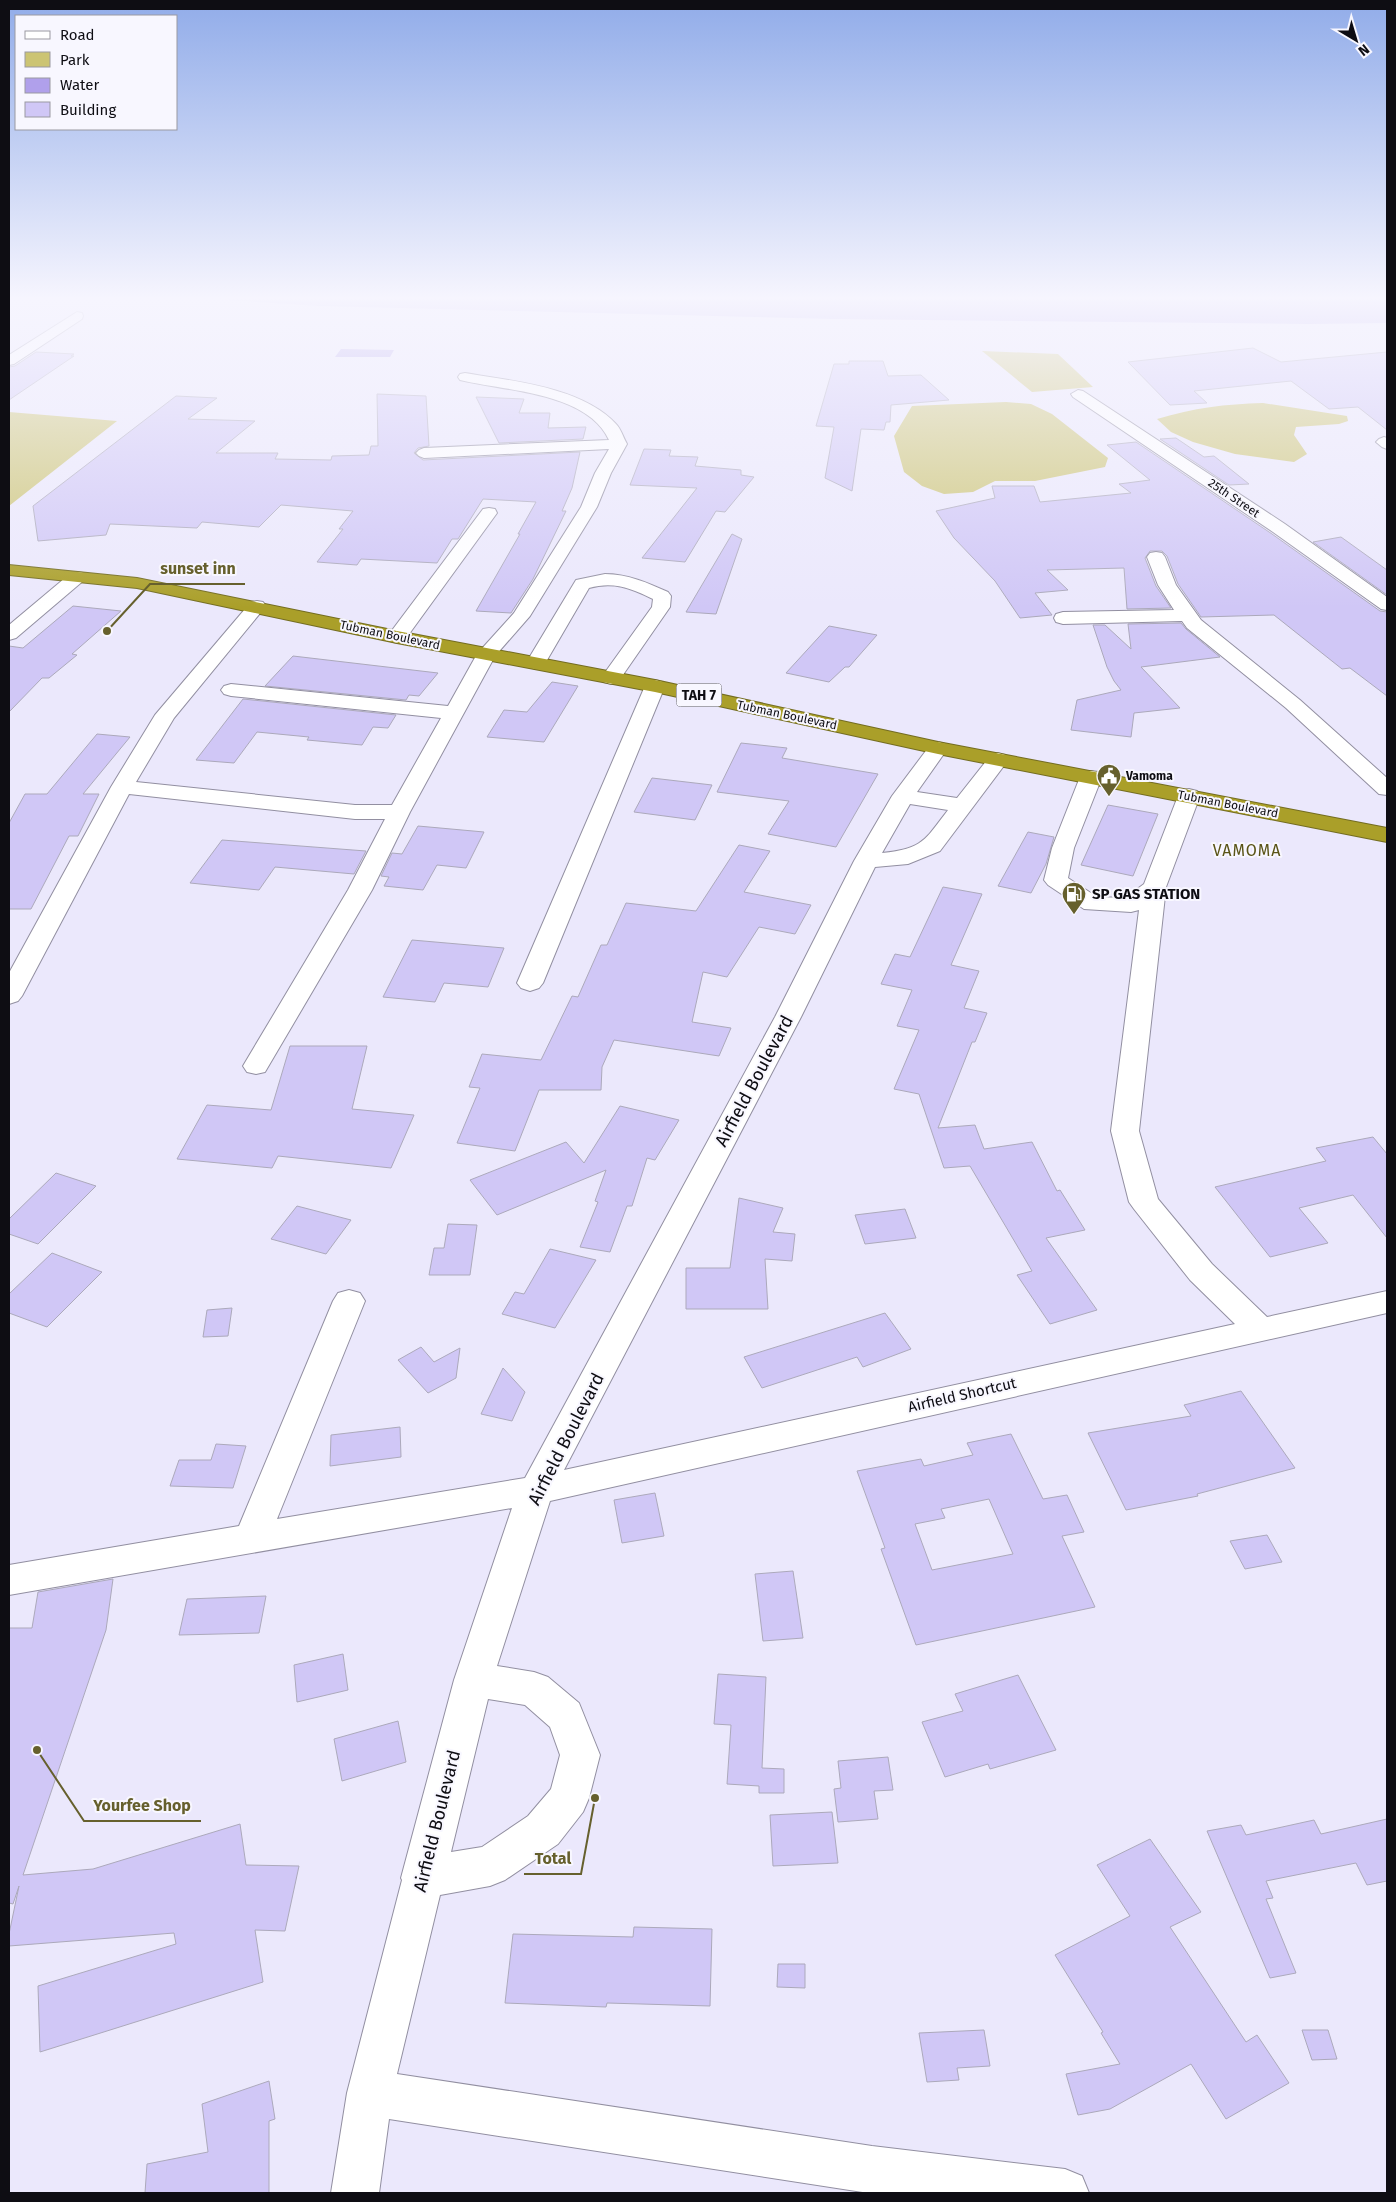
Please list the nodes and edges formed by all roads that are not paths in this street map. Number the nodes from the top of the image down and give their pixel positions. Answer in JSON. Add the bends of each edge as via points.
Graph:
{"nodes":[{"id":1,"x":574,"y":402,"type":"edge"},
{"id":2,"x":1090,"y":402,"type":"edge"},
{"id":3,"x":619,"y":444,"type":"junction"},
{"id":4,"x":424,"y":452,"type":"dead end"},
{"id":5,"x":489,"y":514,"type":"dead end"},
{"id":6,"x":1156,"y":557,"type":"dead end"},
{"id":7,"x":9,"y":570,"type":"edge"},
{"id":8,"x":77,"y":577,"type":"junction"},
{"id":9,"x":1387,"y":604,"type":"edge"},
{"id":10,"x":257,"y":606,"type":"junction"},
{"id":11,"x":1187,"y":616,"type":"junction"},
{"id":12,"x":1063,"y":618,"type":"dead end"},
{"id":13,"x":9,"y":634,"type":"edge"},
{"id":14,"x":397,"y":636,"type":"junction"},
{"id":15,"x":487,"y":654,"type":"junction"},
{"id":16,"x":536,"y":663,"type":"junction"},
{"id":17,"x":611,"y":678,"type":"junction"},
{"id":18,"x":655,"y":686,"type":"junction"},
{"id":19,"x":231,"y":690,"type":"dead end"},
{"id":20,"x":454,"y":713,"type":"junction"},
{"id":21,"x":938,"y":748,"type":"junction"},
{"id":22,"x":998,"y":759,"type":"junction"},
{"id":23,"x":1091,"y":777,"type":"junction"},
{"id":24,"x":122,"y":787,"type":"junction"},
{"id":25,"x":1387,"y":789,"type":"edge"},
{"id":26,"x":903,"y":796,"type":"junction"},
{"id":27,"x":1189,"y":796,"type":"junction"},
{"id":28,"x":963,"y":806,"type":"junction"},
{"id":29,"x":399,"y":812,"type":"junction"},
{"id":30,"x":1387,"y":835,"type":"edge"},
{"id":31,"x":866,"y":861,"type":"junction"},
{"id":32,"x":1154,"y":887,"type":"junction"},
{"id":33,"x":530,"y":983,"type":"dead end"},
{"id":34,"x":9,"y":996,"type":"edge"},
{"id":35,"x":256,"y":1066,"type":"dead end"},
{"id":36,"x":349,"y":1301,"type":"dead end"},
{"id":37,"x":1387,"y":1302,"type":"edge"},
{"id":38,"x":1260,"y":1329,"type":"junction"},
{"id":39,"x":536,"y":1490,"type":"junction"},
{"id":40,"x":252,"y":1538,"type":"junction"},
{"id":41,"x":9,"y":1580,"type":"edge"},
{"id":42,"x":473,"y":1680,"type":"junction"},
{"id":43,"x":422,"y":1878,"type":"junction"},
{"id":44,"x":370,"y":2093,"type":"junction"},
{"id":45,"x":355,"y":2193,"type":"edge"},
{"id":46,"x":1066,"y":2193,"type":"edge"}],
"edges":[{"from":1,"to":3,"type":"street","via":[[606,421],[617,434]]},
{"from":2,"to":9,"type":"street","name":"25th Street"},
{"from":3,"to":4,"type":"street"},
{"from":3,"to":15,"type":"street","via":[[589,506],[521,616]]},
{"from":5,"to":14,"type":"street"},
{"from":6,"to":11,"type":"street","via":[[1167,585]]},
{"from":7,"to":8,"type":"highway","name":"Tubman Boulevard","number":"TAH 7"},
{"from":8,"to":10,"type":"highway","name":"Tubman Boulevard","number":"TAH 7","via":[[137,583]]},
{"from":8,"to":13,"type":"street"},
{"from":10,"to":14,"type":"highway","name":"Tubman Boulevard","number":"TAH 7"},
{"from":10,"to":24,"type":"street","via":[[165,715]]},
{"from":11,"to":12,"type":"street"},
{"from":11,"to":25,"type":"street","via":[[1293,704]]},
{"from":14,"to":15,"type":"highway","name":"Tubman Boulevard","number":"TAH 7"},
{"from":15,"to":16,"type":"highway","name":"Tubman Boulevard","number":"TAH 7"},
{"from":15,"to":20,"type":"street"},
{"from":16,"to":17,"type":"highway","name":"Tubman Boulevard","number":"TAH 7"},
{"from":16,"to":17,"type":"street","via":[[582,584],[596,579],[623,578],[662,596],[661,607]]},
{"from":17,"to":18,"type":"highway","name":"Tubman Boulevard","number":"TAH 7"},
{"from":18,"to":21,"type":"highway","name":"Tubman Boulevard","number":"TAH 7"},
{"from":18,"to":33,"type":"street"},
{"from":19,"to":20,"type":"street"},
{"from":20,"to":29,"type":"street"},
{"from":21,"to":22,"type":"highway","name":"Tubman Boulevard","number":"TAH 7"},
{"from":21,"to":26,"type":"street","name":"Airfield Boulevard"},
{"from":22,"to":23,"type":"highway","name":"Tubman Boulevard","number":"TAH 7"},
{"from":22,"to":28,"type":"street"},
{"from":23,"to":27,"type":"highway","name":"Tubman Boulevard","number":"TAH 7"},
{"from":23,"to":32,"type":"street","via":[[1063,848],[1056,880],[1092,904],[1131,905]]},
{"from":24,"to":29,"type":"street","via":[[356,812]]},
{"from":24,"to":34,"type":"street"},
{"from":26,"to":28,"type":"street"},
{"from":26,"to":31,"type":"street","name":"Airfield Boulevard"},
{"from":27,"to":30,"type":"highway","name":"Tubman Boulevard","number":"TAH 7"},
{"from":27,"to":32,"type":"street"},
{"from":28,"to":31,"type":"street","via":[[932,846],[908,857]]},
{"from":29,"to":35,"type":"street","via":[[360,890]]},
{"from":31,"to":39,"type":"street","name":"Airfield Boulevard","via":[[788,1017]]},
{"from":32,"to":38,"type":"street","via":[[1125,1131],[1144,1202],[1201,1272]]},
{"from":36,"to":40,"type":"street"},
{"from":37,"to":38,"type":"street","name":"Airfield Shortcut"},
{"from":38,"to":39,"type":"street","name":"Airfield Shortcut"},
{"from":39,"to":40,"type":"street","name":"Airfield Shortcut"},
{"from":39,"to":42,"type":"street","name":"Airfield Boulevard"},
{"from":40,"to":41,"type":"street","name":"Airfield Shortcut"},
{"from":42,"to":43,"type":"street","name":"Airfield Boulevard"},
{"from":42,"to":43,"type":"street","via":[[534,1689],[565,1716],[580,1755],[569,1798],[543,1830],[490,1866]]},
{"from":43,"to":44,"type":"street","name":"Airfield Boulevard"},
{"from":44,"to":45,"type":"street","name":"Airfield Boulevard"},
{"from":44,"to":46,"type":"street","via":[[872,2170]]}]}
